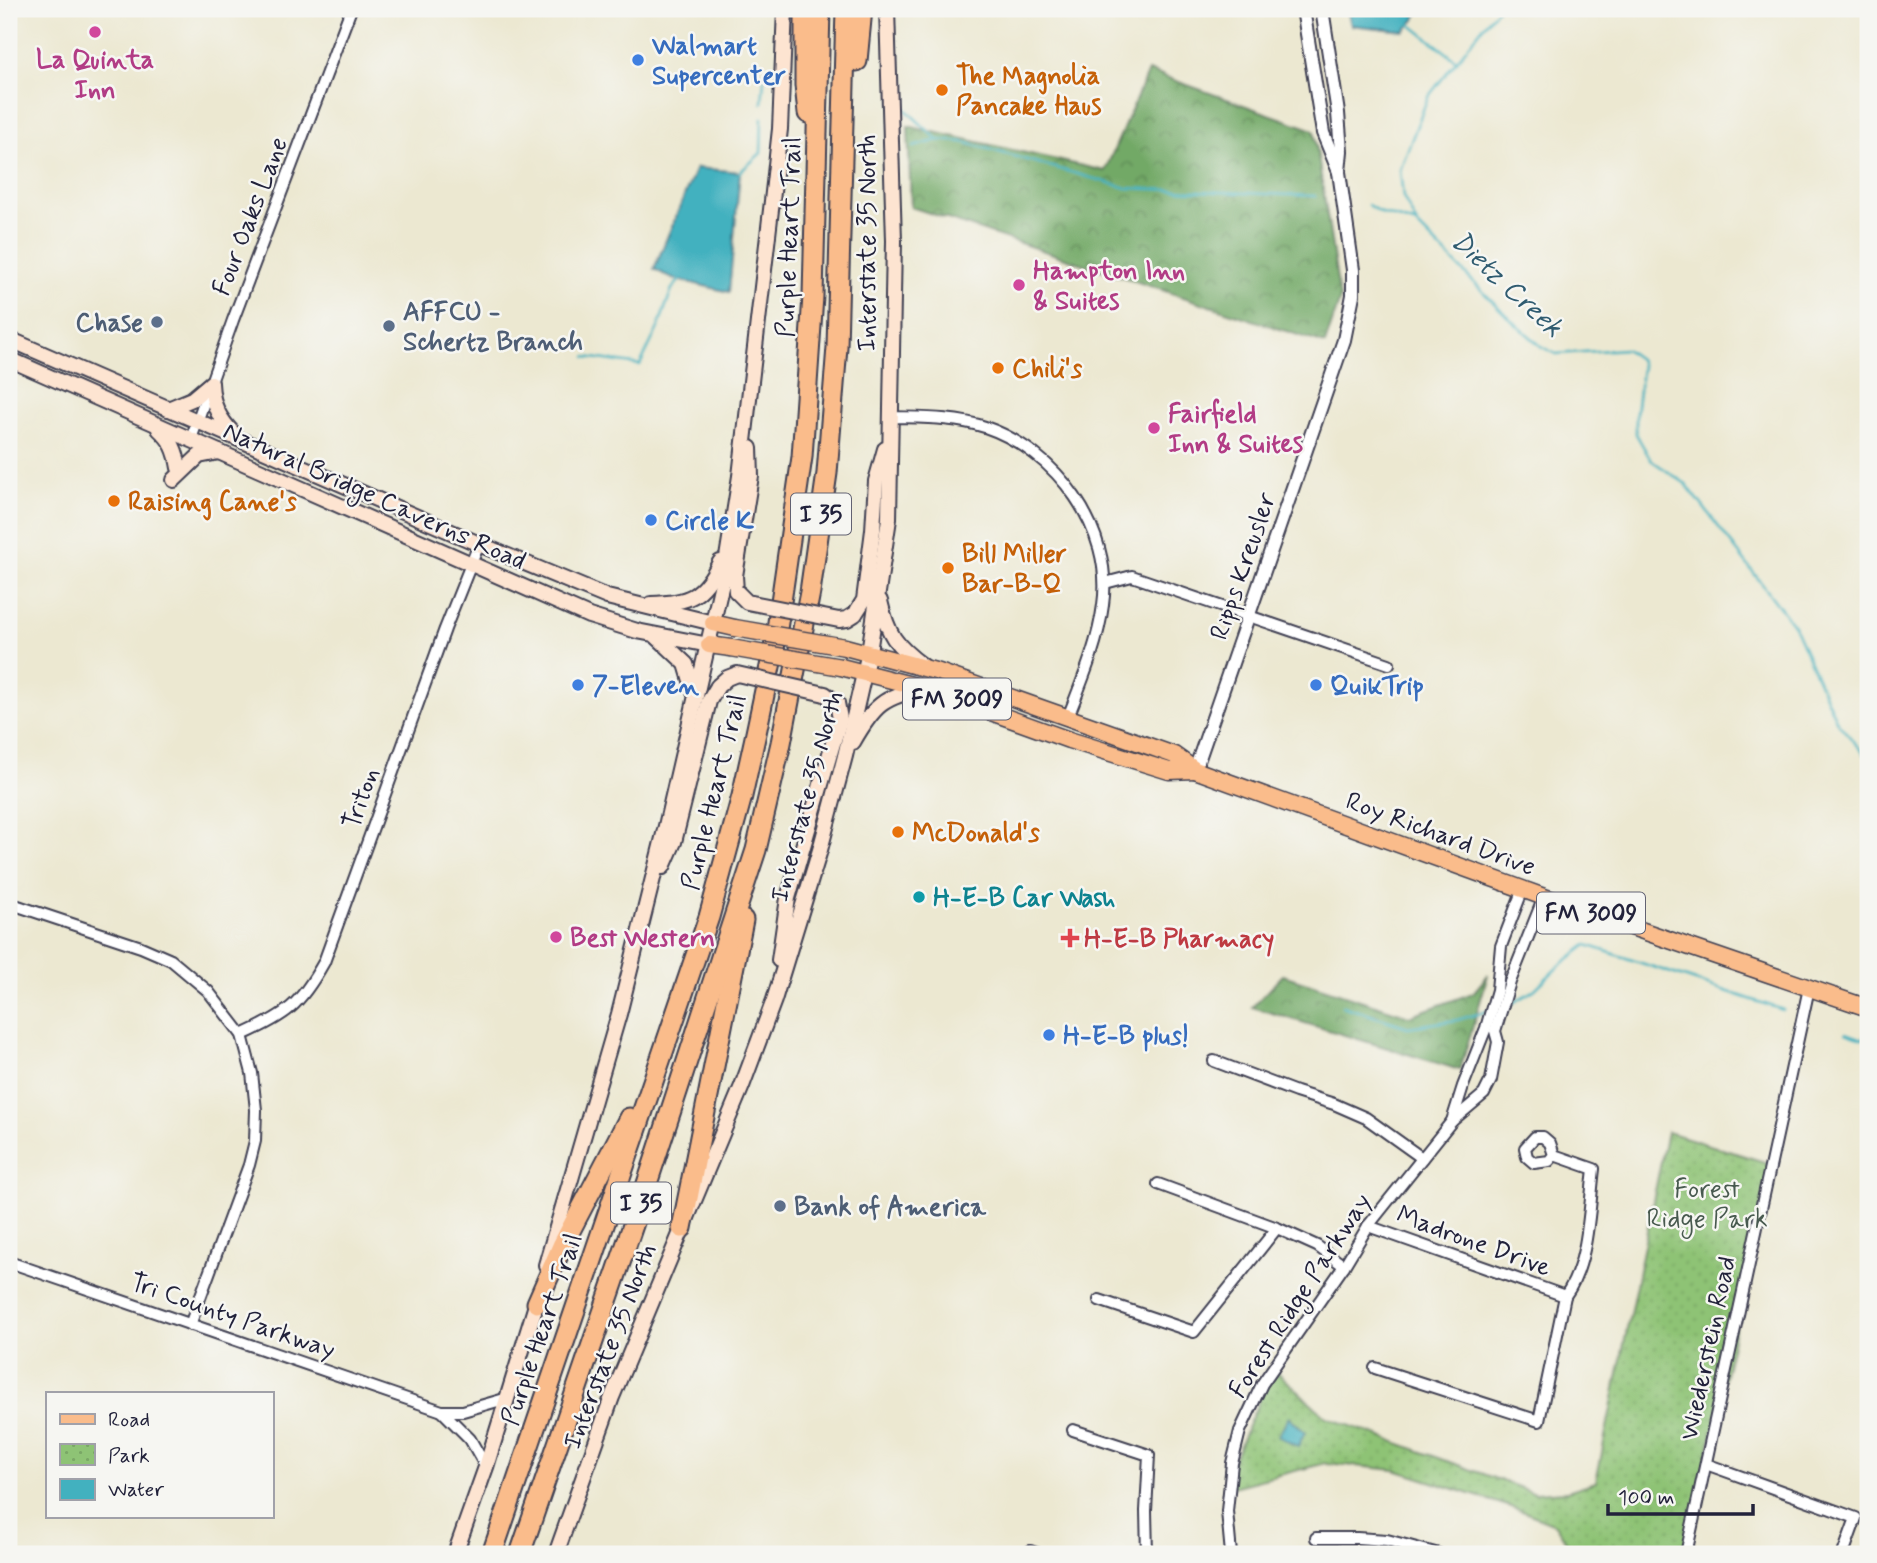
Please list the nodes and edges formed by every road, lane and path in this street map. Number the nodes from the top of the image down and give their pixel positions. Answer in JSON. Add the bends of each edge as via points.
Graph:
{"nodes":[{"id":1,"x":351,"y":9,"type":"edge"},
{"id":2,"x":785,"y":9,"type":"edge"},
{"id":3,"x":804,"y":9,"type":"edge"},
{"id":4,"x":820,"y":9,"type":"edge"},
{"id":5,"x":846,"y":9,"type":"edge"},
{"id":6,"x":862,"y":9,"type":"edge"},
{"id":7,"x":887,"y":9,"type":"edge"},
{"id":8,"x":1303,"y":9,"type":"edge"},
{"id":9,"x":1322,"y":9,"type":"edge"},
{"id":10,"x":1339,"y":172,"type":"junction"},
{"id":11,"x":843,"y":173,"type":"junction"},
{"id":12,"x":816,"y":193,"type":"junction"},
{"id":13,"x":9,"y":339,"type":"edge"},
{"id":14,"x":9,"y":359,"type":"edge"},
{"id":15,"x":749,"y":380,"type":"junction"},
{"id":16,"x":211,"y":383,"type":"junction"},
{"id":17,"x":168,"y":409,"type":"junction"},
{"id":18,"x":150,"y":422,"type":"junction"},
{"id":19,"x":197,"y":422,"type":"junction"},
{"id":20,"x":890,"y":424,"type":"junction"},
{"id":21,"x":191,"y":439,"type":"junction"},
{"id":22,"x":238,"y":439,"type":"junction"},
{"id":23,"x":220,"y":452,"type":"junction"},
{"id":24,"x":479,"y":544,"type":"junction"},
{"id":25,"x":729,"y":545,"type":"junction"},
{"id":26,"x":470,"y":564,"type":"junction"},
{"id":27,"x":1105,"y":583,"type":"junction"},
{"id":28,"x":879,"y":594,"type":"junction"},
{"id":29,"x":632,"y":605,"type":"junction"},
{"id":30,"x":1249,"y":617,"type":"junction"},
{"id":31,"x":713,"y":623,"type":"junction"},
{"id":32,"x":654,"y":634,"type":"junction"},
{"id":33,"x":709,"y":645,"type":"junction"},
{"id":34,"x":869,"y":652,"type":"junction"},
{"id":35,"x":1389,"y":664,"type":"dead end"},
{"id":36,"x":924,"y":667,"type":"junction"},
{"id":37,"x":864,"y":671,"type":"junction"},
{"id":38,"x":927,"y":689,"type":"junction"},
{"id":39,"x":696,"y":697,"type":"junction"},
{"id":40,"x":1068,"y":717,"type":"junction"},
{"id":41,"x":845,"y":756,"type":"junction"},
{"id":42,"x":1195,"y":770,"type":"junction"},
{"id":43,"x":756,"y":850,"type":"junction"},
{"id":44,"x":1523,"y":889,"type":"junction"},
{"id":45,"x":649,"y":897,"type":"junction"},
{"id":46,"x":1544,"y":897,"type":"junction"},
{"id":47,"x":9,"y":902,"type":"edge"},
{"id":48,"x":1809,"y":988,"type":"junction"},
{"id":49,"x":774,"y":1000,"type":"junction"},
{"id":50,"x":1868,"y":1008,"type":"edge"},
{"id":51,"x":1491,"y":1030,"type":"junction"},
{"id":52,"x":243,"y":1035,"type":"junction"},
{"id":53,"x":666,"y":1042,"type":"junction"},
{"id":54,"x":1214,"y":1061,"type":"dead end"},
{"id":55,"x":1452,"y":1121,"type":"junction"},
{"id":56,"x":1554,"y":1155,"type":"dead end"},
{"id":57,"x":1422,"y":1158,"type":"junction"},
{"id":58,"x":1158,"y":1184,"type":"dead end"},
{"id":59,"x":1368,"y":1226,"type":"junction"},
{"id":60,"x":682,"y":1228,"type":"junction"},
{"id":61,"x":1277,"y":1228,"type":"junction"},
{"id":62,"x":9,"y":1262,"type":"edge"},
{"id":63,"x":1344,"y":1266,"type":"junction"},
{"id":64,"x":1565,"y":1296,"type":"junction"},
{"id":65,"x":1099,"y":1300,"type":"dead end"},
{"id":66,"x":537,"y":1303,"type":"junction"},
{"id":67,"x":190,"y":1325,"type":"junction"},
{"id":68,"x":1375,"y":1368,"type":"dead end"},
{"id":69,"x":508,"y":1398,"type":"junction"},
{"id":70,"x":442,"y":1411,"type":"junction"},
{"id":71,"x":1073,"y":1430,"type":"dead end"},
{"id":72,"x":1706,"y":1464,"type":"junction"},
{"id":73,"x":486,"y":1467,"type":"junction"},
{"id":74,"x":1317,"y":1538,"type":"dead end"},
{"id":75,"x":455,"y":1554,"type":"edge"},
{"id":76,"x":492,"y":1554,"type":"edge"},
{"id":77,"x":520,"y":1554,"type":"edge"},
{"id":78,"x":556,"y":1554,"type":"edge"},
{"id":79,"x":1147,"y":1554,"type":"edge"},
{"id":80,"x":1231,"y":1554,"type":"edge"},
{"id":81,"x":1439,"y":1554,"type":"edge"},
{"id":82,"x":1686,"y":1554,"type":"edge"},
{"id":83,"x":1843,"y":1554,"type":"edge"}],
"edges":[{"from":1,"to":16,"type":"street","name":"Four Oaks Lane"},
{"from":2,"to":15,"type":"main road","via":[[780,129]]},
{"from":3,"to":12,"type":"highway","via":[[805,85]]},
{"from":4,"to":12,"type":"highway","name":"Purple Heart Trail","number":"I 35"},
{"from":5,"to":11,"type":"highway","name":"Purple Heart Trail","number":"I 35"},
{"from":6,"to":11,"type":"highway"},
{"from":7,"to":20,"type":"main road","name":"Interstate 35 North","via":[[894,241]]},
{"from":8,"to":10,"type":"street","name":"Ripps Kreusler","via":[[1323,133]]},
{"from":9,"to":10,"type":"street","name":"Ripps Kreusler","via":[[1338,113]]},
{"from":10,"to":30,"type":"street","name":"Ripps Kreusler","via":[[1353,270],[1349,319]]},
{"from":11,"to":43,"type":"highway","name":"Purple Heart Trail","number":"I 35","via":[[827,473],[791,697]]},
{"from":12,"to":53,"type":"highway","name":"Purple Heart Trail","number":"I 35","via":[[802,457],[775,643],[724,867]]},
{"from":13,"to":17,"type":"main road","name":"Natural Bridge Caverns Road","number":"FM 3009"},
{"from":14,"to":18,"type":"main road","name":"Natural Bridge Caverns Road","number":"FM 3009"},
{"from":15,"to":20,"type":"main road","bridge":true,"via":[[751,476],[735,576],[736,591],[747,602],[839,620],[855,614],[864,600],[876,481]]},
{"from":15,"to":25,"type":"main road"},
{"from":16,"to":17,"type":"main road","via":[[192,399]]},
{"from":16,"to":19,"type":"street","name":"Four Oaks Lane"},
{"from":16,"to":22,"type":"main road","via":[[221,421]]},
{"from":17,"to":19,"type":"main road","name":"Natural Bridge Caverns Road","number":"FM 3009"},
{"from":18,"to":21,"type":"main road","name":"Natural Bridge Caverns Road","number":"FM 3009"},
{"from":18,"to":23,"type":"main road","via":[[171,440],[177,474],[199,456]]},
{"from":19,"to":21,"type":"street","name":"Four Oaks Lane"},
{"from":19,"to":22,"type":"main road","name":"Natural Bridge Caverns Road","number":"FM 3009"},
{"from":20,"to":27,"type":"street","via":[[944,419],[981,426],[1031,452],[1071,491],[1084,511],[1098,545]]},
{"from":20,"to":28,"type":"main road","name":"Interstate 35 North","via":[[889,519]]},
{"from":21,"to":23,"type":"main road","name":"Natural Bridge Caverns Road","number":"FM 3009"},
{"from":22,"to":24,"type":"main road","name":"Natural Bridge Caverns Road","number":"FM 3009"},
{"from":23,"to":26,"type":"main road","name":"Natural Bridge Caverns Road","number":"FM 3009"},
{"from":24,"to":26,"type":"street","name":"Triton"},
{"from":24,"to":29,"type":"main road","name":"Natural Bridge Caverns Road","number":"FM 3009"},
{"from":25,"to":29,"type":"main road","via":[[712,579],[693,597],[680,603]]},
{"from":25,"to":31,"type":"main road"},
{"from":26,"to":32,"type":"main road","name":"Natural Bridge Caverns Road","number":"FM 3009","via":[[589,616]]},
{"from":26,"to":52,"type":"street","name":"Triton","via":[[324,962],[291,1009]]},
{"from":27,"to":30,"type":"street","via":[[1132,576]]},
{"from":27,"to":40,"type":"street","via":[[1092,652]]},
{"from":28,"to":34,"type":"main road","name":"Interstate 35 North"},
{"from":28,"to":36,"type":"main road","via":[[890,634],[902,651]]},
{"from":29,"to":31,"type":"main road","name":"Natural Bridge Caverns Road","number":"FM 3009"},
{"from":30,"to":35,"type":"street"},
{"from":30,"to":42,"type":"street","name":"Ripps Kreusler"},
{"from":31,"to":33,"type":"main road"},
{"from":31,"to":34,"type":"main road","number":"FM 3009","bridge":true},
{"from":32,"to":33,"type":"main road","name":"Natural Bridge Caverns Road","number":"FM 3009"},
{"from":32,"to":39,"type":"main road","via":[[686,664]]},
{"from":33,"to":37,"type":"main road","name":"Natural Bridge Caverns Road","number":"FM 3009","bridge":true},
{"from":33,"to":39,"type":"main road"},
{"from":34,"to":36,"type":"main road","name":"Roy Richard Drive","number":"FM 3009"},
{"from":34,"to":37,"type":"main road","name":"Interstate 35 North"},
{"from":36,"to":40,"type":"main road","name":"Roy Richard Drive","number":"FM 3009"},
{"from":37,"to":38,"type":"main road","name":"Roy Richard Drive","number":"FM 3009"},
{"from":37,"to":41,"type":"main road","name":"Interstate 35 North"},
{"from":38,"to":41,"type":"main road","via":[[887,698],[867,718]]},
{"from":38,"to":42,"type":"main road","name":"Roy Richard Drive","number":"FM 3009","via":[[1169,771]]},
{"from":39,"to":45,"type":"main road"},
{"from":40,"to":42,"type":"main road","name":"Roy Richard Drive","number":"FM 3009","via":[[1174,755]]},
{"from":41,"to":49,"type":"main road","name":"Interstate 35 North"},
{"from":42,"to":44,"type":"main road","name":"Roy Richard Drive","number":"FM 3009"},
{"from":43,"to":60,"type":"highway"},
{"from":43,"to":77,"type":"highway","name":"Purple Heart Trail","number":"I 35"},
{"from":44,"to":46,"type":"main road","name":"Roy Richard Drive","number":"FM 3009"},
{"from":44,"to":51,"type":"street","name":"Forest Ridge Parkway","via":[[1501,946]]},
{"from":45,"to":49,"type":"main road","bridge":true,"via":[[674,842],[709,701],[718,686],[737,674],[825,694],[837,704],[840,719],[788,898]]},
{"from":45,"to":66,"type":"main road"},
{"from":46,"to":48,"type":"main road","name":"Roy Richard Drive","number":"FM 3009"},
{"from":46,"to":51,"type":"street","name":"Forest Ridge Parkway"},
{"from":47,"to":52,"type":"street","via":[[171,960],[208,992]]},
{"from":48,"to":50,"type":"main road","name":"Roy Richard Drive","number":"FM 3009"},
{"from":48,"to":72,"type":"street","name":"Wiederstein Road"},
{"from":49,"to":60,"type":"main road","name":"Interstate 35 North"},
{"from":51,"to":55,"type":"street","name":"Forest Ridge Parkway","via":[[1463,1086]]},
{"from":51,"to":55,"type":"street","name":"Forest Ridge Parkway","via":[[1498,1042],[1491,1080],[1483,1094]]},
{"from":52,"to":67,"type":"street","via":[[255,1098],[255,1141]]},
{"from":53,"to":66,"type":"highway"},
{"from":53,"to":76,"type":"highway","name":"Purple Heart Trail","number":"I 35"},
{"from":54,"to":57,"type":"street","via":[[1366,1118]]},
{"from":55,"to":57,"type":"street","name":"Forest Ridge Parkway"},
{"from":56,"to":64,"type":"street","via":[[1594,1169],[1581,1264]]},
{"from":57,"to":59,"type":"street","name":"Forest Ridge Parkway"},
{"from":58,"to":61,"type":"street"},
{"from":59,"to":63,"type":"street","name":"Forest Ridge Parkway"},
{"from":59,"to":64,"type":"street","name":"Madrone Drive"},
{"from":60,"to":78,"type":"main road","name":"Interstate 35 North","via":[[612,1397]]},
{"from":61,"to":63,"type":"street","via":[[1317,1246]]},
{"from":61,"to":65,"type":"street","via":[[1195,1332]]},
{"from":62,"to":67,"type":"street","name":"Tri County Parkway"},
{"from":63,"to":80,"type":"street","name":"Forest Ridge Parkway","via":[[1262,1384],[1240,1431],[1227,1511]]},
{"from":64,"to":68,"type":"street","via":[[1539,1421]]},
{"from":66,"to":69,"type":"main road"},
{"from":67,"to":70,"type":"street","name":"Tri County Parkway"},
{"from":69,"to":70,"type":"street","name":"Tri County Parkway","via":[[463,1411]]},
{"from":69,"to":73,"type":"main road"},
{"from":70,"to":73,"type":"street","name":"Tri County Parkway","via":[[470,1439]]},
{"from":71,"to":79,"type":"street","via":[[1149,1455]]},
{"from":72,"to":82,"type":"street","name":"Wiederstein Road"},
{"from":72,"to":83,"type":"street","via":[[1856,1518]]},
{"from":73,"to":75,"type":"main road"},
{"from":74,"to":81,"type":"street","via":[[1387,1540]]}]}
